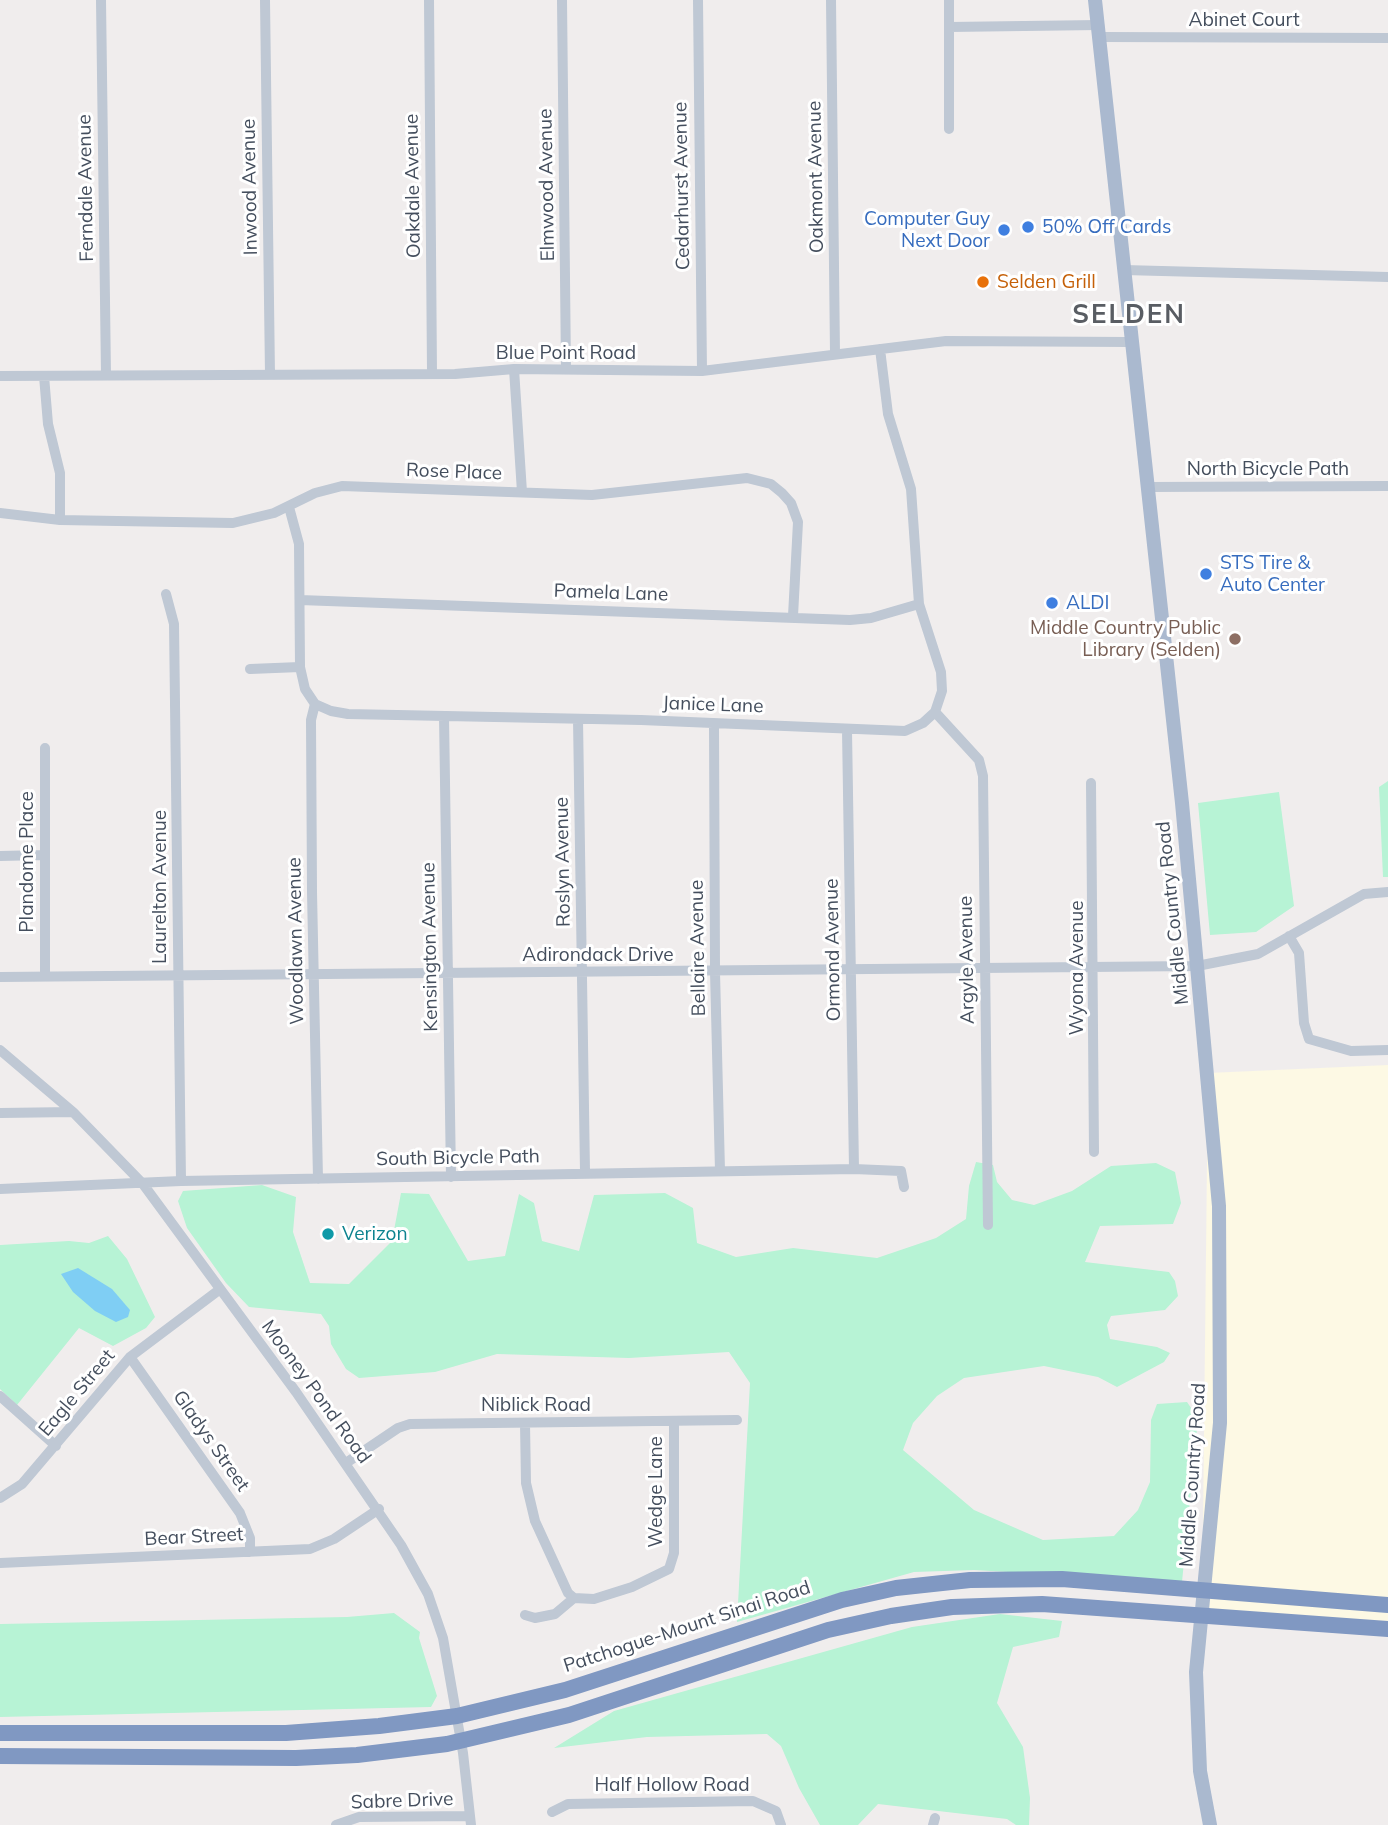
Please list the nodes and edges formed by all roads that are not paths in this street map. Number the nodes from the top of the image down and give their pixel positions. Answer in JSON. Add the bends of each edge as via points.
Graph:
{"nodes":[{"id":1,"x":102,"y":0,"type":"edge"},
{"id":2,"x":265,"y":0,"type":"edge"},
{"id":3,"x":429,"y":0,"type":"edge"},
{"id":4,"x":562,"y":0,"type":"edge"},
{"id":5,"x":698,"y":0,"type":"edge"},
{"id":6,"x":831,"y":0,"type":"edge"},
{"id":7,"x":949,"y":0,"type":"edge"},
{"id":8,"x":1095,"y":0,"type":"edge"},
{"id":9,"x":949,"y":27,"type":"junction"},
{"id":10,"x":1100,"y":31,"type":"junction"},
{"id":11,"x":1388,"y":38,"type":"edge"},
{"id":12,"x":949,"y":129,"type":"dead end"},
{"id":13,"x":1124,"y":270,"type":"junction"},
{"id":14,"x":1388,"y":277,"type":"edge"},
{"id":15,"x":1130,"y":342,"type":"junction"},
{"id":16,"x":880,"y":349,"type":"junction"},
{"id":17,"x":835,"y":354,"type":"junction"},
{"id":18,"x":514,"y":369,"type":"junction"},
{"id":19,"x":566,"y":369,"type":"junction"},
{"id":20,"x":702,"y":371,"type":"junction"},
{"id":21,"x":432,"y":373,"type":"junction"},
{"id":22,"x":270,"y":374,"type":"junction"},
{"id":23,"x":106,"y":375,"type":"junction"},
{"id":24,"x":0,"y":376,"type":"edge"},
{"id":25,"x":44,"y":376,"type":"junction"},
{"id":26,"x":1388,"y":486,"type":"edge"},
{"id":27,"x":1149,"y":487,"type":"junction"},
{"id":28,"x":522,"y":492,"type":"junction"},
{"id":29,"x":289,"y":507,"type":"junction"},
{"id":30,"x":0,"y":513,"type":"edge"},
{"id":31,"x":60,"y":520,"type":"junction"},
{"id":32,"x":166,"y":594,"type":"dead end"},
{"id":33,"x":300,"y":600,"type":"junction"},
{"id":34,"x":919,"y":604,"type":"junction"},
{"id":35,"x":793,"y":616,"type":"junction"},
{"id":36,"x":300,"y":667,"type":"junction"},
{"id":37,"x":250,"y":669,"type":"dead end"},
{"id":38,"x":315,"y":704,"type":"junction"},
{"id":39,"x":935,"y":712,"type":"junction"},
{"id":40,"x":444,"y":716,"type":"junction"},
{"id":41,"x":578,"y":719,"type":"junction"},
{"id":42,"x":714,"y":724,"type":"junction"},
{"id":43,"x":847,"y":730,"type":"junction"},
{"id":44,"x":45,"y":748,"type":"dead end"},
{"id":45,"x":1091,"y":783,"type":"dead end"},
{"id":46,"x":43,"y":855,"type":"junction"},
{"id":47,"x":0,"y":856,"type":"edge"},
{"id":48,"x":1388,"y":891,"type":"edge"},
{"id":49,"x":1289,"y":936,"type":"junction"},
{"id":50,"x":1197,"y":966,"type":"junction"},
{"id":51,"x":1095,"y":967,"type":"junction"},
{"id":52,"x":984,"y":968,"type":"junction"},
{"id":53,"x":851,"y":970,"type":"junction"},
{"id":54,"x":582,"y":972,"type":"junction"},
{"id":55,"x":715,"y":972,"type":"junction"},
{"id":56,"x":313,"y":973,"type":"junction"},
{"id":57,"x":447,"y":974,"type":"junction"},
{"id":58,"x":45,"y":976,"type":"junction"},
{"id":59,"x":178,"y":976,"type":"junction"},
{"id":60,"x":0,"y":977,"type":"edge"},
{"id":61,"x":0,"y":1050,"type":"edge"},
{"id":62,"x":1388,"y":1050,"type":"edge"},
{"id":63,"x":73,"y":1112,"type":"junction"},
{"id":64,"x":0,"y":1113,"type":"edge"},
{"id":65,"x":1094,"y":1152,"type":"dead end"},
{"id":66,"x":854,"y":1169,"type":"junction"},
{"id":67,"x":720,"y":1171,"type":"junction"},
{"id":68,"x":585,"y":1172,"type":"junction"},
{"id":69,"x":451,"y":1177,"type":"junction"},
{"id":70,"x":318,"y":1179,"type":"junction"},
{"id":71,"x":181,"y":1181,"type":"junction"},
{"id":72,"x":143,"y":1184,"type":"junction"},
{"id":73,"x":904,"y":1186,"type":"dead end"},
{"id":74,"x":0,"y":1189,"type":"edge"},
{"id":75,"x":988,"y":1225,"type":"dead end"},
{"id":76,"x":219,"y":1290,"type":"junction"},
{"id":77,"x":130,"y":1357,"type":"junction"},
{"id":78,"x":0,"y":1396,"type":"edge"},
{"id":79,"x":737,"y":1420,"type":"dead end"},
{"id":80,"x":674,"y":1421,"type":"junction"},
{"id":81,"x":525,"y":1423,"type":"junction"},
{"id":82,"x":56,"y":1446,"type":"junction"},
{"id":83,"x":345,"y":1463,"type":"junction"},
{"id":84,"x":0,"y":1498,"type":"edge"},
{"id":85,"x":379,"y":1509,"type":"junction"},
{"id":86,"x":250,"y":1552,"type":"junction"},
{"id":87,"x":0,"y":1563,"type":"edge"},
{"id":88,"x":1204,"y":1590,"type":"junction"},
{"id":89,"x":574,"y":1598,"type":"junction"},
{"id":90,"x":1388,"y":1605,"type":"edge"},
{"id":91,"x":525,"y":1615,"type":"dead end"},
{"id":92,"x":1202,"y":1616,"type":"junction"},
{"id":93,"x":1388,"y":1629,"type":"edge"},
{"id":94,"x":457,"y":1716,"type":"junction"},
{"id":95,"x":0,"y":1733,"type":"edge"},
{"id":96,"x":461,"y":1741,"type":"junction"},
{"id":97,"x":0,"y":1756,"type":"edge"},
{"id":98,"x":552,"y":1812,"type":"dead end"},
{"id":99,"x":471,"y":1821,"type":"edge"},
{"id":100,"x":336,"y":1825,"type":"edge"},
{"id":101,"x":782,"y":1825,"type":"edge"},
{"id":102,"x":1210,"y":1825,"type":"edge"}],
"edges":[{"from":1,"to":23,"type":"street","name":"Ferndale Avenue"},
{"from":2,"to":22,"type":"street","name":"Inwood Avenue"},
{"from":3,"to":21,"type":"street","name":"Oakdale Avenue"},
{"from":4,"to":19,"type":"street","name":"Elmwood Avenue"},
{"from":5,"to":20,"type":"street","name":"Cedarhurst Avenue"},
{"from":6,"to":17,"type":"street","name":"Oakmont Avenue"},
{"from":7,"to":9,"type":"street"},
{"from":8,"to":10,"type":"main road","name":"Middle Country Road"},
{"from":9,"to":10,"type":"street","name":"Abinet Court"},
{"from":9,"to":12,"type":"street"},
{"from":10,"to":11,"type":"street","name":"Abinet Court"},
{"from":10,"to":13,"type":"main road","name":"Middle Country Road"},
{"from":13,"to":14,"type":"street"},
{"from":13,"to":15,"type":"main road","name":"Middle Country Road"},
{"from":15,"to":16,"type":"street","name":"Blue Point Road","via":[[946,341]]},
{"from":15,"to":27,"type":"main road","name":"Middle Country Road"},
{"from":16,"to":17,"type":"street","name":"Blue Point Road"},
{"from":16,"to":34,"type":"street","via":[[888,414],[912,489]]},
{"from":17,"to":20,"type":"street","name":"Blue Point Road"},
{"from":18,"to":19,"type":"street","name":"Blue Point Road"},
{"from":18,"to":21,"type":"street","name":"Blue Point Road"},
{"from":18,"to":28,"type":"street"},
{"from":19,"to":20,"type":"street","name":"Blue Point Road"},
{"from":21,"to":22,"type":"street","name":"Blue Point Road"},
{"from":22,"to":23,"type":"street","name":"Blue Point Road"},
{"from":23,"to":25,"type":"street","name":"Blue Point Road"},
{"from":24,"to":25,"type":"street","name":"Blue Point Road"},
{"from":25,"to":31,"type":"street","via":[[48,424],[60,473]]},
{"from":26,"to":27,"type":"street","name":"North Bicycle Path"},
{"from":27,"to":50,"type":"main road","name":"Middle Country Road"},
{"from":28,"to":29,"type":"street","name":"Rose Place","via":[[342,486]]},
{"from":28,"to":35,"type":"street","name":"Rose Place","via":[[592,495],[747,478],[771,484],[791,503],[798,522]]},
{"from":29,"to":31,"type":"street","name":"Rose Place","via":[[233,523]]},
{"from":29,"to":33,"type":"street","via":[[299,544]]},
{"from":30,"to":31,"type":"street","name":"Rose Place"},
{"from":32,"to":59,"type":"street","name":"Laurelton Avenue","via":[[174,624]]},
{"from":33,"to":35,"type":"street","name":"Pamela Lane"},
{"from":33,"to":36,"type":"street"},
{"from":34,"to":35,"type":"street","name":"Pamela Lane","via":[[871,618]]},
{"from":34,"to":39,"type":"street","via":[[941,672],[942,691]]},
{"from":36,"to":37,"type":"street"},
{"from":36,"to":38,"type":"street","via":[[305,689]]},
{"from":38,"to":40,"type":"street","name":"Janice Lane","via":[[348,714]]},
{"from":38,"to":56,"type":"street","name":"Woodlawn Avenue","via":[[311,720]]},
{"from":39,"to":43,"type":"street","name":"Janice Lane","via":[[905,731]]},
{"from":39,"to":52,"type":"street","name":"Argyle Avenue","via":[[979,760],[983,776]]},
{"from":40,"to":41,"type":"street","name":"Janice Lane"},
{"from":40,"to":57,"type":"street","name":"Kensington Avenue"},
{"from":41,"to":42,"type":"street","name":"Janice Lane"},
{"from":41,"to":54,"type":"street","name":"Roslyn Avenue"},
{"from":42,"to":43,"type":"street","name":"Janice Lane"},
{"from":42,"to":55,"type":"street","name":"Bellaire Avenue"},
{"from":43,"to":53,"type":"street","name":"Ormond Avenue"},
{"from":44,"to":46,"type":"street","name":"Plandome Place"},
{"from":45,"to":51,"type":"street","name":"Wyona Avenue"},
{"from":46,"to":47,"type":"street"},
{"from":46,"to":58,"type":"street","name":"Plandome Place"},
{"from":48,"to":49,"type":"street","name":"Adirondack Drive","via":[[1364,894]]},
{"from":49,"to":50,"type":"street","name":"Adirondack Drive","via":[[1258,954]]},
{"from":49,"to":62,"type":"street","via":[[1299,953],[1309,1039],[1351,1051]]},
{"from":50,"to":51,"type":"street","name":"Adirondack Drive"},
{"from":50,"to":88,"type":"main road","name":"Middle Country Road","via":[[1219,1206],[1220,1423]]},
{"from":51,"to":52,"type":"street","name":"Adirondack Drive"},
{"from":51,"to":65,"type":"street","name":"Wyona Avenue"},
{"from":52,"to":53,"type":"street","name":"Adirondack Drive"},
{"from":52,"to":75,"type":"street","name":"Argyle Avenue"},
{"from":53,"to":55,"type":"street","name":"Adirondack Drive"},
{"from":53,"to":66,"type":"street","name":"Ormond Avenue"},
{"from":54,"to":55,"type":"street","name":"Adirondack Drive"},
{"from":54,"to":57,"type":"street","name":"Adirondack Drive"},
{"from":54,"to":68,"type":"street","name":"Roslyn Avenue"},
{"from":55,"to":67,"type":"street","name":"Bellaire Avenue"},
{"from":56,"to":57,"type":"street","name":"Adirondack Drive"},
{"from":56,"to":59,"type":"street","name":"Adirondack Drive"},
{"from":56,"to":70,"type":"street","name":"Woodlawn Avenue"},
{"from":57,"to":69,"type":"street","name":"Kensington Avenue"},
{"from":58,"to":59,"type":"street","name":"Adirondack Drive"},
{"from":58,"to":60,"type":"street","name":"Adirondack Drive"},
{"from":59,"to":71,"type":"street","name":"Laurelton Avenue"},
{"from":61,"to":63,"type":"street","name":"Mooney Pond Road"},
{"from":63,"to":64,"type":"street"},
{"from":63,"to":72,"type":"street","name":"Mooney Pond Road"},
{"from":66,"to":67,"type":"street","name":"South Bicycle Path"},
{"from":66,"to":73,"type":"street","name":"South Bicycle Path","via":[[901,1171]]},
{"from":67,"to":68,"type":"street","name":"South Bicycle Path"},
{"from":68,"to":69,"type":"street","name":"South Bicycle Path"},
{"from":69,"to":70,"type":"street","name":"South Bicycle Path"},
{"from":70,"to":71,"type":"street","name":"South Bicycle Path"},
{"from":71,"to":72,"type":"street","name":"South Bicycle Path"},
{"from":72,"to":74,"type":"street","name":"South Bicycle Path"},
{"from":72,"to":76,"type":"street","name":"Mooney Pond Road"},
{"from":76,"to":77,"type":"street","name":"Eagle Street"},
{"from":76,"to":83,"type":"street","name":"Mooney Pond Road"},
{"from":77,"to":82,"type":"street","name":"Eagle Street"},
{"from":77,"to":86,"type":"street","name":"Gladys Street","via":[[240,1513]]},
{"from":78,"to":82,"type":"street"},
{"from":79,"to":80,"type":"street","name":"Niblick Road"},
{"from":80,"to":81,"type":"street","name":"Niblick Road"},
{"from":80,"to":89,"type":"street","name":"Wedge Lane","via":[[674,1553],[669,1569],[594,1599]]},
{"from":81,"to":83,"type":"street","name":"Niblick Road","via":[[410,1424]]},
{"from":81,"to":89,"type":"street","via":[[530,1507],[562,1583]]},
{"from":82,"to":84,"type":"street","name":"Eagle Street","via":[[22,1484]]},
{"from":83,"to":85,"type":"street","name":"Mooney Pond Road"},
{"from":85,"to":86,"type":"street","name":"Bear Street","via":[[310,1549]]},
{"from":85,"to":94,"type":"street","name":"Mooney Pond Road","via":[[433,1608]]},
{"from":86,"to":87,"type":"street","name":"Bear Street"},
{"from":88,"to":90,"type":"highway","name":"Patchogue-Mount Sinai Road"},
{"from":88,"to":92,"type":"main road","name":"Middle Country Road"},
{"from":88,"to":94,"type":"highway","name":"Patchogue-Mount Sinai Road","via":[[1039,1578],[896,1588],[810,1609],[565,1690]]},
{"from":89,"to":91,"type":"street","via":[[555,1614]]},
{"from":92,"to":93,"type":"highway"},
{"from":92,"to":96,"type":"highway","via":[[1011,1604],[891,1616],[802,1638],[569,1715]]},
{"from":92,"to":102,"type":"main road","name":"Middle Country Road","via":[[1196,1672],[1200,1771]]},
{"from":94,"to":95,"type":"highway","name":"Patchogue-Mount Sinai Road","via":[[286,1733]]},
{"from":94,"to":96,"type":"street","name":"Mooney Pond Road"},
{"from":96,"to":97,"type":"highway","via":[[327,1757]]},
{"from":96,"to":99,"type":"street","name":"Mooney Pond Road"},
{"from":98,"to":101,"type":"street","name":"Half Hollow Road","via":[[568,1804],[753,1801],[776,1811]]},
{"from":99,"to":100,"type":"street","name":"Sabre Drive","via":[[359,1817]]}]}
